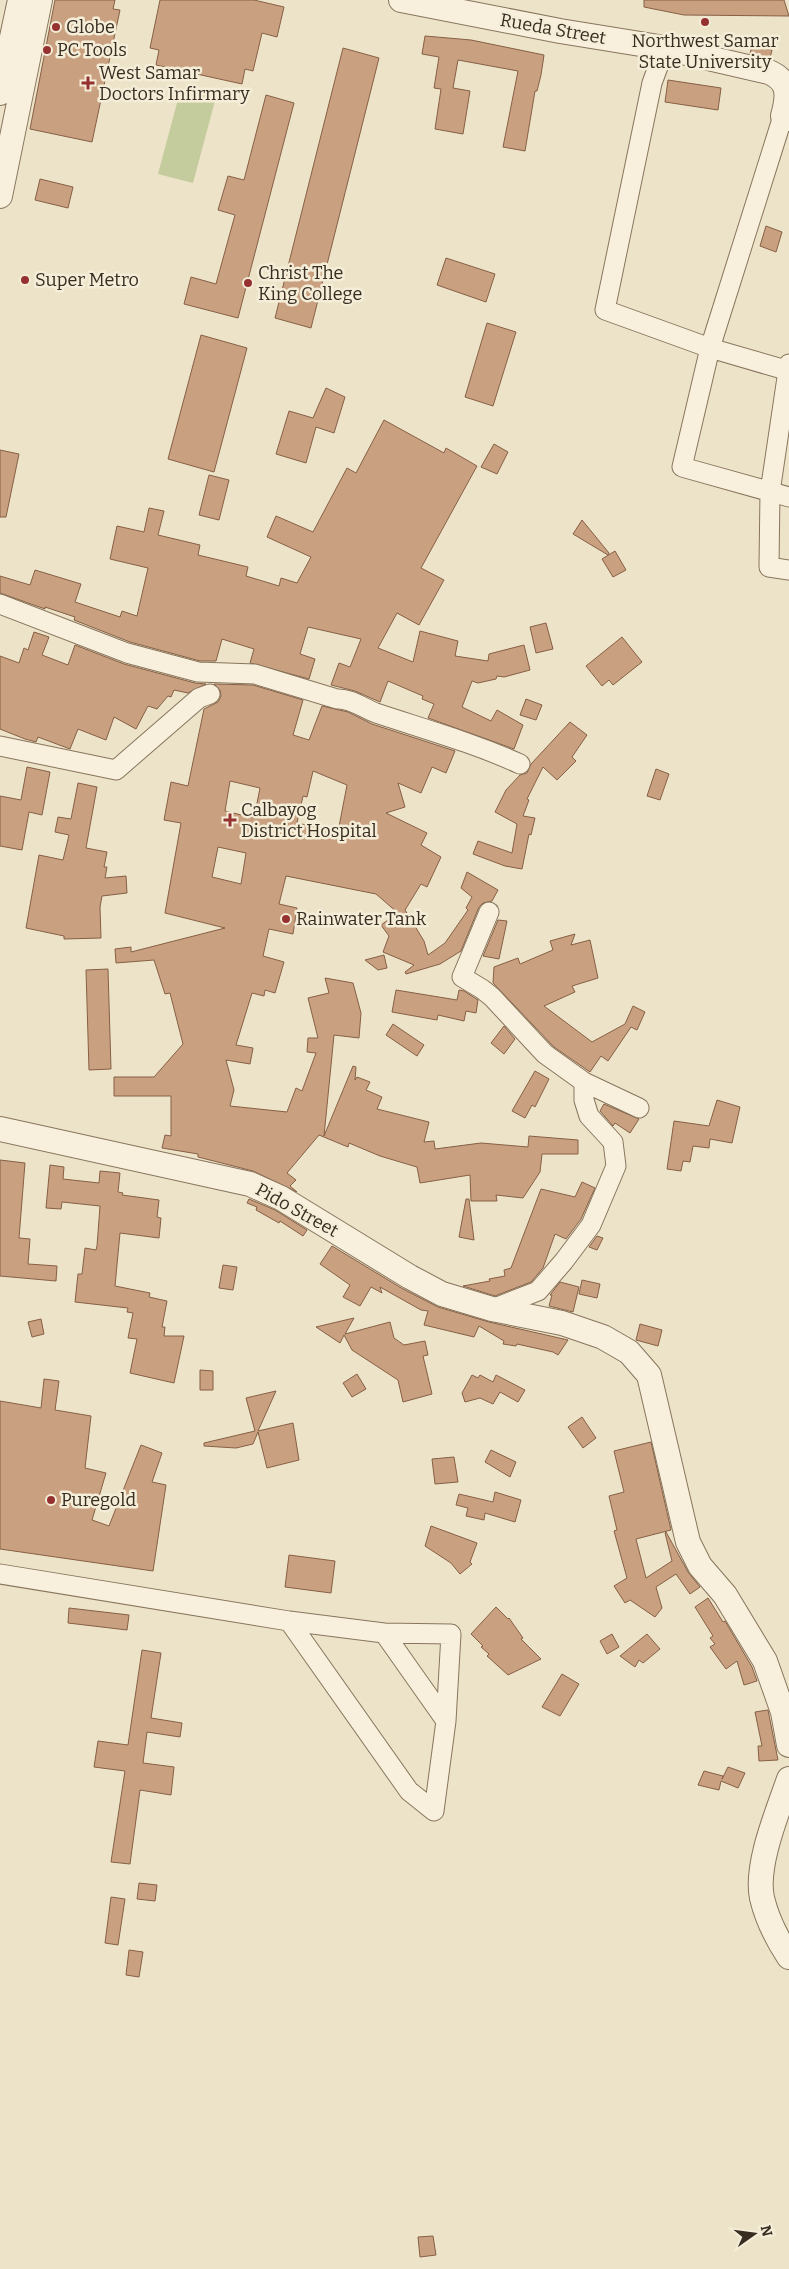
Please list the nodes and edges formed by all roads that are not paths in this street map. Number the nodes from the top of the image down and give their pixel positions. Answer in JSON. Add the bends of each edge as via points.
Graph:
{"nodes":[{"id":1,"x":20,"y":0,"type":"edge"},
{"id":2,"x":40,"y":0,"type":"edge"},
{"id":3,"x":401,"y":0,"type":"edge"},
{"id":4,"x":665,"y":48,"type":"junction"},
{"id":5,"x":0,"y":93,"type":"edge"},
{"id":6,"x":786,"y":118,"type":"edge"},
{"id":7,"x":0,"y":196,"type":"edge"},
{"id":8,"x":710,"y":348,"type":"junction"},
{"id":9,"x":788,"y":369,"type":"edge"},
{"id":10,"x":770,"y":492,"type":"junction"},
{"id":11,"x":789,"y":497,"type":"edge"},
{"id":12,"x":789,"y":570,"type":"edge"},
{"id":13,"x":0,"y":604,"type":"edge"},
{"id":14,"x":210,"y":694,"type":"dead end"},
{"id":15,"x":0,"y":746,"type":"edge"},
{"id":16,"x":520,"y":764,"type":"dead end"},
{"id":17,"x":489,"y":912,"type":"dead end"},
{"id":18,"x":584,"y":1082,"type":"junction"},
{"id":19,"x":639,"y":1108,"type":"dead end"},
{"id":20,"x":0,"y":1129,"type":"edge"},
{"id":21,"x":492,"y":1309,"type":"junction"},
{"id":22,"x":0,"y":1574,"type":"edge"},
{"id":23,"x":289,"y":1621,"type":"junction"},
{"id":24,"x":384,"y":1633,"type":"junction"},
{"id":25,"x":446,"y":1721,"type":"junction"},
{"id":26,"x":789,"y":1744,"type":"edge"},
{"id":27,"x":789,"y":1779,"type":"edge"},
{"id":28,"x":789,"y":1957,"type":"edge"}],
"edges":[{"from":1,"to":5,"type":"street"},
{"from":2,"to":7,"type":"street"},
{"from":3,"to":4,"type":"street","name":"Rueda Street","via":[[560,32]]},
{"from":4,"to":6,"type":"street","name":"Rueda Street","via":[[783,78],[788,88]]},
{"from":4,"to":8,"type":"street","via":[[652,83],[605,310]]},
{"from":6,"to":8,"type":"street"},
{"from":8,"to":9,"type":"street"},
{"from":8,"to":10,"type":"street","via":[[682,467]]},
{"from":9,"to":10,"type":"street"},
{"from":10,"to":11,"type":"street"},
{"from":10,"to":12,"type":"street","via":[[769,567]]},
{"from":13,"to":16,"type":"street","via":[[126,653],[198,672],[255,674],[336,699],[344,698],[370,711]]},
{"from":14,"to":15,"type":"street","via":[[199,698],[116,770]]},
{"from":17,"to":18,"type":"street","via":[[462,978],[492,997],[545,1054]]},
{"from":18,"to":19,"type":"street"},
{"from":18,"to":21,"type":"street","via":[[584,1100],[589,1116],[613,1142],[616,1166],[590,1225],[538,1291]]},
{"from":20,"to":21,"type":"street","name":"Pido Street","via":[[250,1184],[282,1198],[442,1294]]},
{"from":21,"to":26,"type":"street","name":"Pido Street","via":[[562,1323],[603,1337],[629,1352],[649,1375],[688,1542],[700,1566],[725,1595],[765,1661],[783,1712]]},
{"from":22,"to":23,"type":"street"},
{"from":23,"to":24,"type":"street"},
{"from":23,"to":25,"type":"street","via":[[409,1791],[434,1811]]},
{"from":24,"to":25,"type":"street"},
{"from":24,"to":25,"type":"street","via":[[451,1634]]},
{"from":27,"to":28,"type":"street","via":[[763,1862],[762,1896],[776,1937]]}]}
